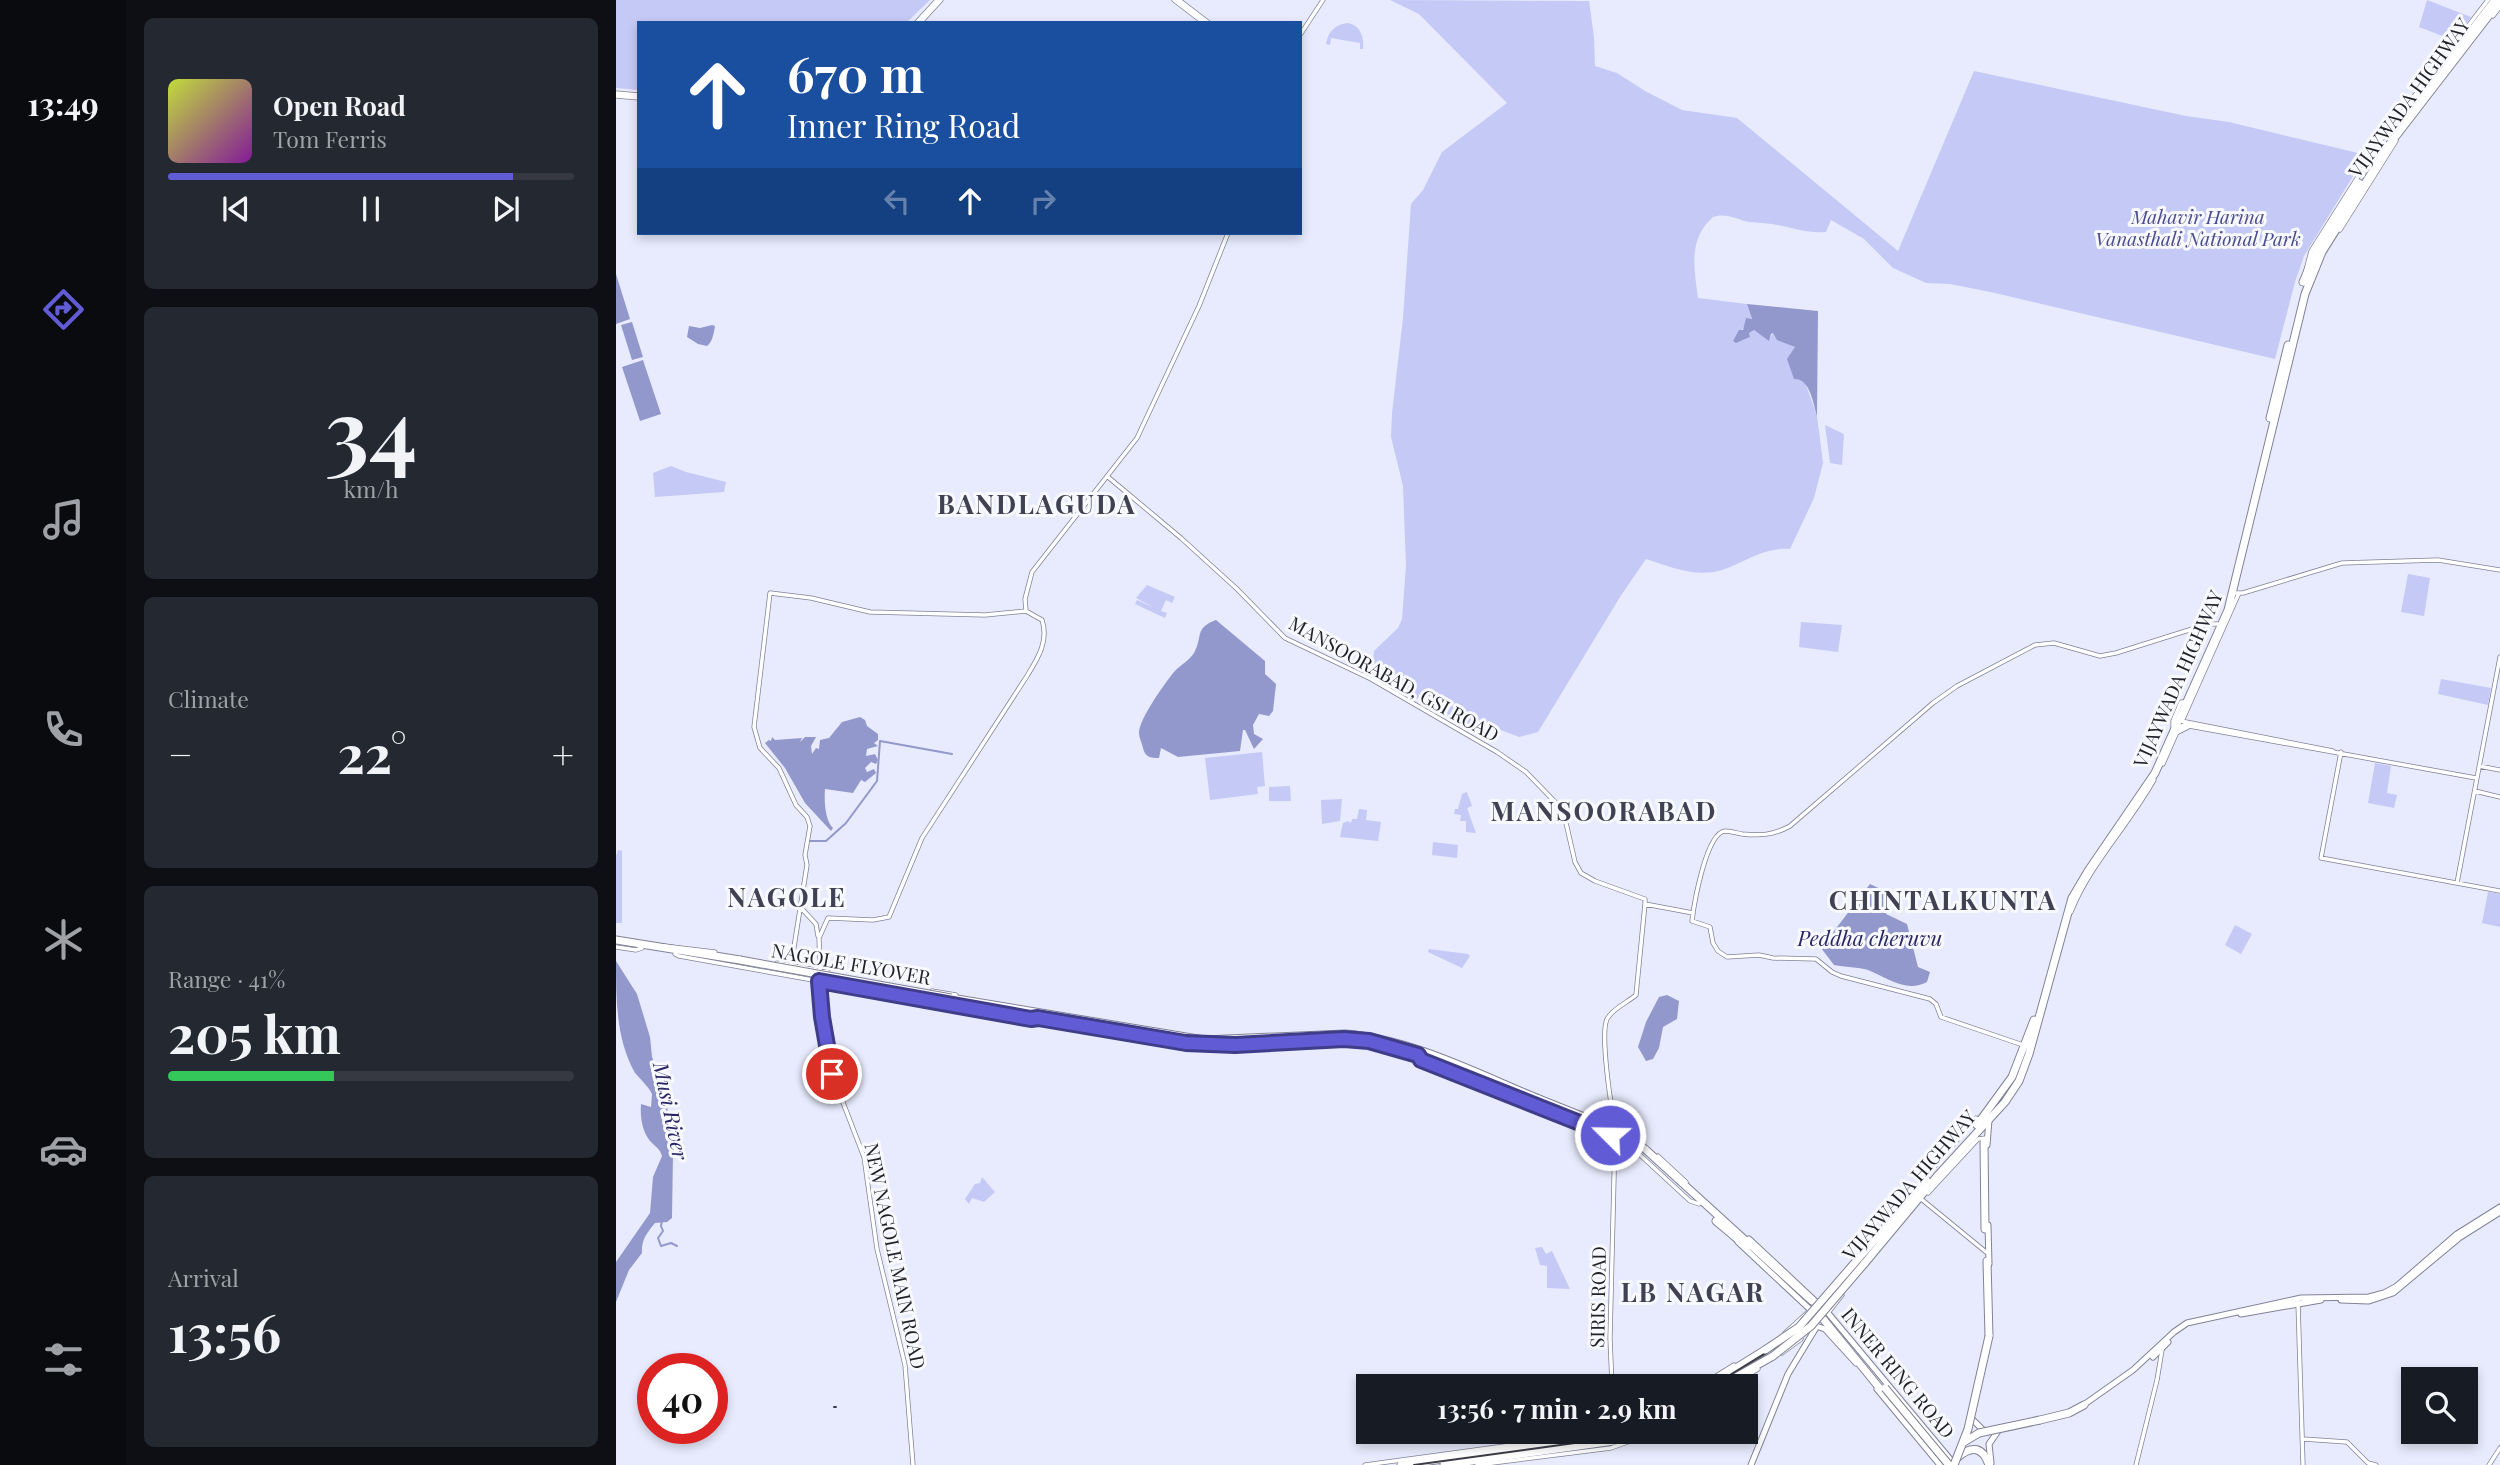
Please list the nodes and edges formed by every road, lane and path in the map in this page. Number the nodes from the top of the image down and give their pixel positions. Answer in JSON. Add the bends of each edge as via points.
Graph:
{"nodes":[{"id":1,"x":939,"y":0,"type":"edge"},
{"id":2,"x":1174,"y":0,"type":"edge"},
{"id":3,"x":1180,"y":0,"type":"edge"},
{"id":4,"x":1323,"y":0,"type":"edge"},
{"id":5,"x":2495,"y":3,"type":"edge"},
{"id":6,"x":920,"y":21,"type":"edge"},
{"id":7,"x":1201,"y":21,"type":"edge"},
{"id":8,"x":1206,"y":21,"type":"edge"},
{"id":9,"x":1302,"y":32,"type":"edge"},
{"id":10,"x":616,"y":95,"type":"edge"},
{"id":11,"x":637,"y":96,"type":"edge"},
{"id":12,"x":1227,"y":235,"type":"edge"},
{"id":13,"x":1108,"y":477,"type":"junction"},
{"id":14,"x":2500,"y":570,"type":"edge"},
{"id":15,"x":2236,"y":593,"type":"junction"},
{"id":16,"x":1026,"y":611,"type":"junction"},
{"id":17,"x":2218,"y":624,"type":"junction"},
{"id":18,"x":2500,"y":657,"type":"edge"},
{"id":19,"x":2192,"y":688,"type":"junction"},
{"id":20,"x":2181,"y":723,"type":"junction"},
{"id":21,"x":2341,"y":752,"type":"junction"},
{"id":22,"x":2479,"y":766,"type":"junction"},
{"id":23,"x":2500,"y":770,"type":"edge"},
{"id":24,"x":2476,"y":778,"type":"junction"},
{"id":25,"x":2474,"y":791,"type":"junction"},
{"id":26,"x":2500,"y":797,"type":"edge"},
{"id":27,"x":2143,"y":800,"type":"junction"},
{"id":28,"x":2134,"y":805,"type":"junction"},
{"id":29,"x":2120,"y":822,"type":"junction"},
{"id":30,"x":2114,"y":837,"type":"junction"},
{"id":31,"x":2457,"y":883,"type":"junction"},
{"id":32,"x":2500,"y":891,"type":"edge"},
{"id":33,"x":1645,"y":904,"type":"junction"},
{"id":34,"x":802,"y":909,"type":"junction"},
{"id":35,"x":1693,"y":913,"type":"junction"},
{"id":36,"x":819,"y":938,"type":"junction"},
{"id":37,"x":617,"y":941,"type":"edge"},
{"id":38,"x":657,"y":946,"type":"junction"},
{"id":39,"x":642,"y":948,"type":"junction"},
{"id":40,"x":676,"y":954,"type":"junction"},
{"id":41,"x":765,"y":961,"type":"junction"},
{"id":42,"x":739,"y":962,"type":"junction"},
{"id":43,"x":791,"y":965,"type":"junction"},
{"id":44,"x":820,"y":971,"type":"junction"},
{"id":45,"x":764,"y":972,"type":"junction"},
{"id":46,"x":852,"y":977,"type":"junction"},
{"id":47,"x":818,"y":982,"type":"junction"},
{"id":48,"x":851,"y":987,"type":"junction"},
{"id":49,"x":910,"y":987,"type":"junction"},
{"id":50,"x":908,"y":997,"type":"junction"},
{"id":51,"x":2043,"y":997,"type":"junction"},
{"id":52,"x":1037,"y":1015,"type":"junction"},
{"id":53,"x":2029,"y":1033,"type":"junction"},
{"id":54,"x":2025,"y":1045,"type":"junction"},
{"id":55,"x":1419,"y":1053,"type":"junction"},
{"id":56,"x":1983,"y":1119,"type":"junction"},
{"id":57,"x":1616,"y":1128,"type":"junction"},
{"id":58,"x":1613,"y":1137,"type":"junction"},
{"id":59,"x":1982,"y":1138,"type":"junction"},
{"id":60,"x":1917,"y":1194,"type":"junction"},
{"id":61,"x":1700,"y":1202,"type":"junction"},
{"id":62,"x":1912,"y":1207,"type":"junction"},
{"id":63,"x":2500,"y":1209,"type":"edge"},
{"id":64,"x":1985,"y":1229,"type":"joint"},
{"id":65,"x":1986,"y":1252,"type":"junction"},
{"id":66,"x":1987,"y":1261,"type":"junction"},
{"id":67,"x":1861,"y":1262,"type":"junction"},
{"id":68,"x":1835,"y":1282,"type":"junction"},
{"id":69,"x":1844,"y":1288,"type":"junction"},
{"id":70,"x":1831,"y":1298,"type":"junction"},
{"id":71,"x":2298,"y":1301,"type":"junction"},
{"id":72,"x":1819,"y":1310,"type":"junction"},
{"id":73,"x":1813,"y":1326,"type":"junction"},
{"id":74,"x":1803,"y":1336,"type":"junction"},
{"id":75,"x":1788,"y":1340,"type":"junction"},
{"id":76,"x":2162,"y":1348,"type":"junction"},
{"id":77,"x":1985,"y":1362,"type":"junction"},
{"id":78,"x":1862,"y":1365,"type":"junction"},
{"id":79,"x":1724,"y":1373,"type":"joint"},
{"id":80,"x":1612,"y":1374,"type":"edge"},
{"id":81,"x":1730,"y":1374,"type":"edge"},
{"id":82,"x":1742,"y":1374,"type":"edge"},
{"id":83,"x":1744,"y":1374,"type":"edge"},
{"id":84,"x":1882,"y":1388,"type":"junction"},
{"id":85,"x":2084,"y":1405,"type":"junction"},
{"id":86,"x":1972,"y":1419,"type":"junction"},
{"id":87,"x":1984,"y":1431,"type":"junction"},
{"id":88,"x":1998,"y":1431,"type":"junction"},
{"id":89,"x":1966,"y":1439,"type":"junction"},
{"id":90,"x":2303,"y":1439,"type":"junction"},
{"id":91,"x":1526,"y":1444,"type":"edge"},
{"id":92,"x":1579,"y":1444,"type":"edge"},
{"id":93,"x":1592,"y":1444,"type":"edge"},
{"id":94,"x":1570,"y":1447,"type":"junction"},
{"id":95,"x":2500,"y":1448,"type":"edge"},
{"id":96,"x":1946,"y":1454,"type":"junction"},
{"id":97,"x":1481,"y":1459,"type":"edge"},
{"id":98,"x":1951,"y":1463,"type":"edge"},
{"id":99,"x":1989,"y":1463,"type":"edge"},
{"id":100,"x":2367,"y":1464,"type":"edge"},
{"id":101,"x":913,"y":1465,"type":"edge"},
{"id":102,"x":1365,"y":1465,"type":"edge"},
{"id":103,"x":1402,"y":1465,"type":"edge"},
{"id":104,"x":1444,"y":1465,"type":"edge"},
{"id":105,"x":1751,"y":1465,"type":"edge"},
{"id":106,"x":2136,"y":1465,"type":"edge"},
{"id":107,"x":2303,"y":1465,"type":"edge"},
{"id":108,"x":2376,"y":1465,"type":"edge"},
{"id":109,"x":2489,"y":1465,"type":"edge"}],
"edges":[{"from":1,"to":6,"type":"street"},
{"from":2,"to":7,"type":"street"},
{"from":3,"to":8,"type":"street"},
{"from":4,"to":9,"type":"street"},
{"from":5,"to":15,"type":"highway","name":"VIJAYWADA HIGHWAY","via":[[2389,145],[2317,260]]},
{"from":5,"to":17,"type":"highway","name":"VIJAYWADA HIGHWAY","via":[[2385,143],[2305,276],[2228,600]]},
{"from":10,"to":11,"type":"street"},
{"from":12,"to":13,"type":"street","via":[[1144,425]]},
{"from":13,"to":16,"type":"street","via":[[1032,572]]},
{"from":13,"to":33,"type":"street","name":"MANSOORABAD, GSI ROAD","via":[[1237,589],[1284,638],[1381,685],[1526,772],[1560,808],[1583,876],[1645,899]]},
{"from":14,"to":15,"type":"street","via":[[2438,560],[2342,563]]},
{"from":15,"to":19,"type":"highway","name":"VIJAYWADA HIGHWAY"},
{"from":15,"to":20,"type":"street"},
{"from":16,"to":34,"type":"street","via":[[985,615],[870,612],[771,593],[754,727],[760,748],[779,768],[811,829]]},
{"from":16,"to":36,"type":"street","via":[[1043,621],[1041,652],[922,838],[889,917],[828,918]]},
{"from":17,"to":19,"type":"highway","name":"VIJAYWADA HIGHWAY"},
{"from":17,"to":35,"type":"street","via":[[2100,656],[2054,643],[2035,645],[1957,686],[1790,826],[1773,834],[1724,831],[1716,836]]},
{"from":18,"to":22,"type":"street"},
{"from":19,"to":20,"type":"highway","name":"VIJAYWADA HIGHWAY"},
{"from":19,"to":20,"type":"highway","name":"VIJAYWADA HIGHWAY"},
{"from":20,"to":21,"type":"street"},
{"from":20,"to":27,"type":"street"},
{"from":20,"to":28,"type":"highway","name":"VIJAYWADA HIGHWAY"},
{"from":20,"to":29,"type":"highway","name":"VIJAYWADA HIGHWAY"},
{"from":21,"to":24,"type":"street"},
{"from":21,"to":31,"type":"street","via":[[2321,859]]},
{"from":22,"to":23,"type":"street"},
{"from":22,"to":24,"type":"street"},
{"from":24,"to":25,"type":"street"},
{"from":25,"to":26,"type":"street"},
{"from":25,"to":31,"type":"street"},
{"from":27,"to":28,"type":"highway"},
{"from":27,"to":30,"type":"street"},
{"from":28,"to":29,"type":"highway","name":"VIJAYWADA HIGHWAY"},
{"from":29,"to":30,"type":"highway","name":"VIJAYWADA HIGHWAY"},
{"from":29,"to":51,"type":"highway","name":"VIJAYWADA HIGHWAY","via":[[2070,895]]},
{"from":30,"to":51,"type":"highway","name":"VIJAYWADA HIGHWAY","via":[[2072,898]]},
{"from":31,"to":32,"type":"street"},
{"from":33,"to":35,"type":"street","name":"MANSOORABAD, GSI ROAD"},
{"from":33,"to":57,"type":"street","via":[[1636,995],[1607,1018],[1605,1027]]},
{"from":34,"to":36,"type":"street","via":[[816,924]]},
{"from":34,"to":43,"type":"street"},
{"from":35,"to":54,"type":"street","via":[[1693,922],[1710,926],[1713,943],[1727,957],[1816,958],[1841,976],[1933,1000],[1941,1017]]},
{"from":36,"to":44,"type":"street"},
{"from":37,"to":38,"type":"highway"},
{"from":37,"to":39,"type":"highway"},
{"from":37,"to":39,"type":"street","via":[[630,949]]},
{"from":38,"to":41,"type":"street"},
{"from":38,"to":42,"type":"highway","name":"NAGOLE FLYOVER"},
{"from":39,"to":40,"type":"highway"},
{"from":40,"to":42,"type":"highway","name":"NAGOLE FLYOVER"},
{"from":40,"to":45,"type":"street"},
{"from":41,"to":43,"type":"street"},
{"from":41,"to":45,"type":"street"},
{"from":42,"to":52,"type":"highway","name":"NAGOLE FLYOVER","bridge":true},
{"from":43,"to":44,"type":"street"},
{"from":44,"to":46,"type":"street"},
{"from":45,"to":47,"type":"street"},
{"from":46,"to":48,"type":"street"},
{"from":46,"to":49,"type":"street"},
{"from":47,"to":48,"type":"street"},
{"from":47,"to":101,"type":"street","name":"NEW NAGOLE MAIN ROAD","via":[[833,1079],[864,1157],[877,1249],[905,1365]]},
{"from":48,"to":50,"type":"street"},
{"from":49,"to":50,"type":"street"},
{"from":49,"to":52,"type":"street"},
{"from":50,"to":52,"type":"street","via":[[1031,1019]]},
{"from":51,"to":53,"type":"highway","name":"VIJAYWADA HIGHWAY"},
{"from":51,"to":56,"type":"highway","name":"VIJAYWADA HIGHWAY","via":[[2023,1071],[2009,1096]]},
{"from":52,"to":55,"type":"highway","via":[[1204,1040],[1362,1035]]},
{"from":53,"to":54,"type":"highway","name":"VIJAYWADA HIGHWAY"},
{"from":53,"to":56,"type":"highway","via":[[2017,1076]]},
{"from":54,"to":56,"type":"highway","name":"VIJAYWADA HIGHWAY","via":[[2012,1077]]},
{"from":55,"to":57,"type":"street","via":[[1427,1051]]},
{"from":55,"to":58,"type":"street","via":[[1421,1060]]},
{"from":55,"to":61,"type":"highway","bridge":true,"via":[[1609,1128],[1644,1151]]},
{"from":56,"to":59,"type":"highway","name":"VIJAYWADA HIGHWAY"},
{"from":56,"to":60,"type":"highway","name":"VIJAYWADA HIGHWAY"},
{"from":57,"to":58,"type":"street"},
{"from":57,"to":58,"type":"street","via":[[1620,1135]]},
{"from":57,"to":61,"type":"street","via":[[1650,1149],[1698,1193]]},
{"from":58,"to":61,"type":"street","via":[[1639,1154],[1690,1201]]},
{"from":58,"to":80,"type":"street","name":"SIRIS ROAD"},
{"from":59,"to":60,"type":"highway","name":"VIJAYWADA HIGHWAY"},
{"from":59,"to":64,"type":"highway"},
{"from":59,"to":77,"type":"main road","via":[[1991,1328]]},
{"from":60,"to":62,"type":"highway","name":"VIJAYWADA HIGHWAY"},
{"from":60,"to":65,"type":"street"},
{"from":60,"to":67,"type":"highway"},
{"from":60,"to":68,"type":"street","name":"INNER RING ROAD"},
{"from":60,"to":68,"type":"main road","name":"VIJAYWADA HIGHWAY","via":[[1841,1281]]},
{"from":60,"to":69,"type":"street"},
{"from":61,"to":72,"type":"highway"},
{"from":62,"to":67,"type":"highway"},
{"from":62,"to":69,"type":"main road","name":"VIJAYWADA HIGHWAY"},
{"from":63,"to":71,"type":"main road","via":[[2457,1234],[2384,1293]]},
{"from":64,"to":65,"type":"main road"},
{"from":65,"to":66,"type":"main road"},
{"from":66,"to":77,"type":"main road"},
{"from":66,"to":89,"type":"highway","bridge":true,"via":[[1989,1336]]},
{"from":67,"to":79,"type":"highway","name":"VIJAYWADA HIGHWAY","bridge":true,"via":[[1798,1327]]},
{"from":67,"to":83,"type":"highway","bridge":true,"via":[[1811,1326]]},
{"from":68,"to":70,"type":"street","name":"INNER RING ROAD"},
{"from":69,"to":70,"type":"main road","name":"VIJAYWADA HIGHWAY"},
{"from":70,"to":72,"type":"main road","name":"VIJAYWADA HIGHWAY"},
{"from":71,"to":76,"type":"main road","via":[[2194,1324]]},
{"from":71,"to":85,"type":"main road","via":[[2188,1323]]},
{"from":71,"to":90,"type":"street"},
{"from":72,"to":73,"type":"main road","name":"VIJAYWADA HIGHWAY"},
{"from":72,"to":75,"type":"main road","name":"VIJAYWADA HIGHWAY"},
{"from":72,"to":78,"type":"highway"},
{"from":72,"to":78,"type":"main road","name":"INNER RING ROAD"},
{"from":73,"to":74,"type":"main road"},
{"from":73,"to":74,"type":"main road","name":"VIJAYWADA HIGHWAY"},
{"from":73,"to":78,"type":"main road","via":[[1825,1329]]},
{"from":74,"to":75,"type":"main road","name":"VIJAYWADA HIGHWAY"},
{"from":74,"to":105,"type":"main road"},
{"from":75,"to":79,"type":"street"},
{"from":75,"to":81,"type":"main road","name":"VIJAYWADA HIGHWAY"},
{"from":75,"to":82,"type":"main road","name":"VIJAYWADA HIGHWAY"},
{"from":76,"to":88,"type":"main road","via":[[2089,1406]]},
{"from":76,"to":106,"type":"street"},
{"from":77,"to":86,"type":"main road"},
{"from":77,"to":89,"type":"main road"},
{"from":78,"to":84,"type":"highway","name":"INNER RING ROAD"},
{"from":78,"to":84,"type":"main road","name":"INNER RING ROAD","via":[[1869,1379]]},
{"from":84,"to":96,"type":"main road","name":"INNER RING ROAD"},
{"from":84,"to":98,"type":"highway","bridge":true},
{"from":85,"to":87,"type":"main road"},
{"from":85,"to":89,"type":"highway","bridge":true,"via":[[2069,1413]]},
{"from":86,"to":87,"type":"main road"},
{"from":86,"to":89,"type":"main road"},
{"from":87,"to":89,"type":"main road"},
{"from":88,"to":89,"type":"main road"},
{"from":88,"to":99,"type":"main road","via":[[1989,1444]]},
{"from":89,"to":98,"type":"highway","bridge":true},
{"from":89,"to":98,"type":"main road"},
{"from":90,"to":100,"type":"street","via":[[2347,1442]]},
{"from":90,"to":107,"type":"street"},
{"from":91,"to":102,"type":"street"},
{"from":92,"to":94,"type":"highway"},
{"from":93,"to":94,"type":"highway"},
{"from":94,"to":97,"type":"highway"},
{"from":95,"to":109,"type":"street"},
{"from":96,"to":98,"type":"main road"},
{"from":96,"to":98,"type":"main road","via":[[1942,1460]]},
{"from":97,"to":103,"type":"highway"},
{"from":97,"to":104,"type":"highway"},
{"from":98,"to":99,"type":"highway","via":[[1974,1448]]},
{"from":100,"to":108,"type":"street"}]}
